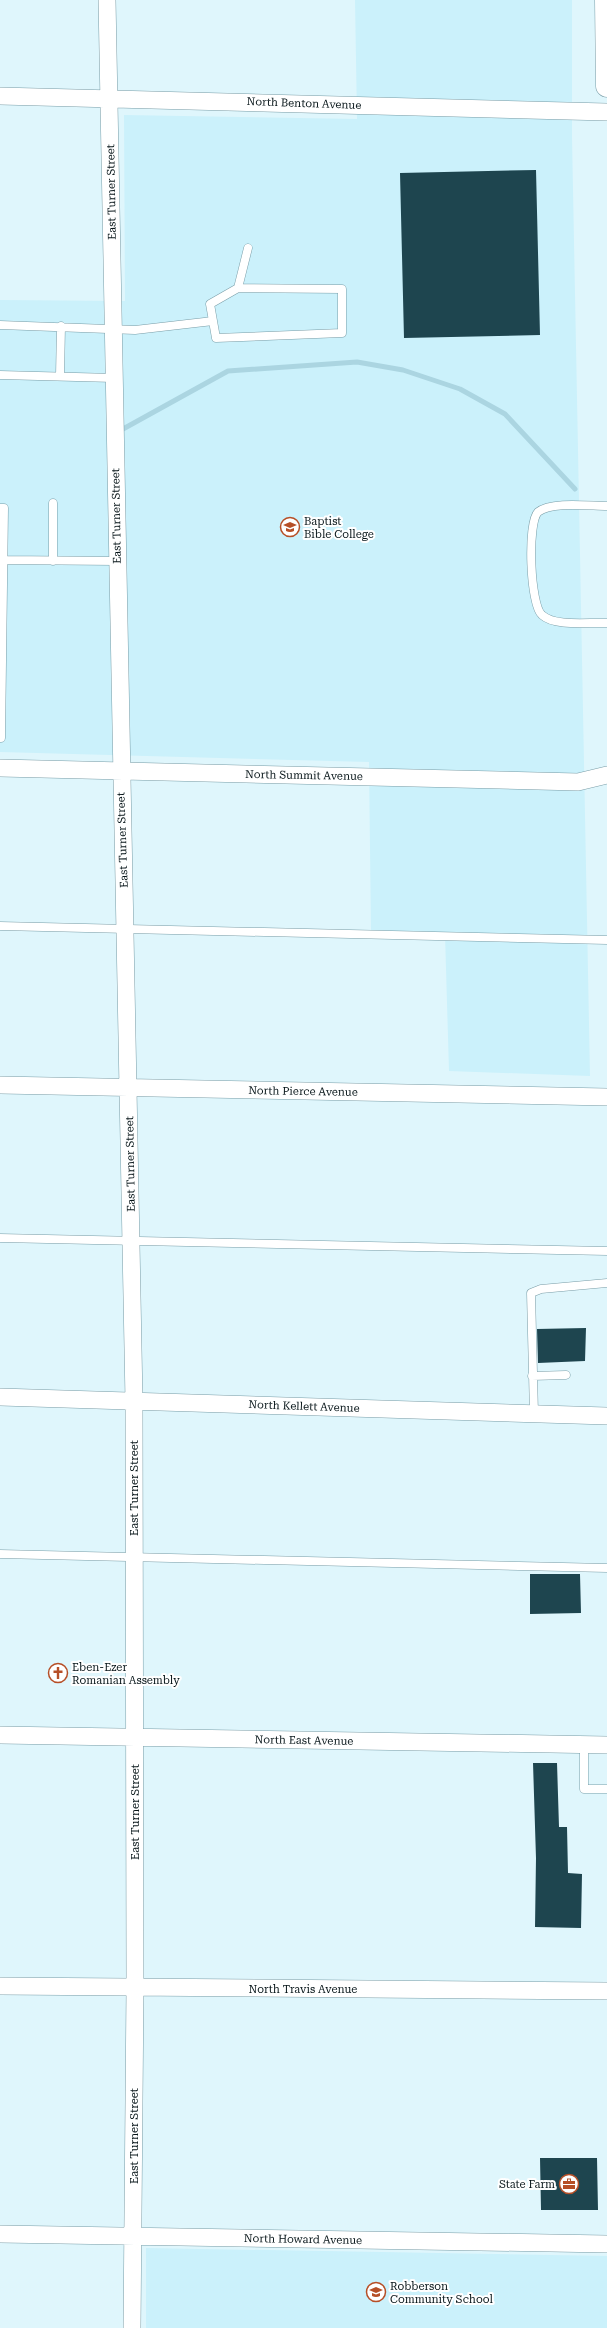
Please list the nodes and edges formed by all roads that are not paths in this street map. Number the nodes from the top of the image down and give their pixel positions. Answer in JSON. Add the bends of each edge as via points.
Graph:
{"nodes":[{"id":1,"x":107,"y":0,"type":"edge"},
{"id":2,"x":606,"y":0,"type":"edge"},
{"id":3,"x":607,"y":22,"type":"edge"},
{"id":4,"x":607,"y":86,"type":"edge"},
{"id":5,"x":0,"y":96,"type":"edge"},
{"id":6,"x":109,"y":98,"type":"junction"},
{"id":7,"x":607,"y":112,"type":"edge"},
{"id":8,"x":248,"y":248,"type":"dead end"},
{"id":9,"x":238,"y":288,"type":"junction"},
{"id":10,"x":213,"y":321,"type":"junction"},
{"id":11,"x":0,"y":325,"type":"edge"},
{"id":12,"x":61,"y":326,"type":"junction"},
{"id":13,"x":113,"y":328,"type":"junction"},
{"id":14,"x":0,"y":375,"type":"edge"},
{"id":15,"x":60,"y":376,"type":"junction"},
{"id":16,"x":114,"y":378,"type":"junction"},
{"id":17,"x":53,"y":503,"type":"dead end"},
{"id":18,"x":607,"y":506,"type":"edge"},
{"id":19,"x":0,"y":508,"type":"edge"},
{"id":20,"x":3,"y":560,"type":"junction"},
{"id":21,"x":53,"y":560,"type":"junction"},
{"id":22,"x":117,"y":561,"type":"junction"},
{"id":23,"x":607,"y":623,"type":"edge"},
{"id":24,"x":1,"y":738,"type":"edge"},
{"id":25,"x":0,"y":768,"type":"edge"},
{"id":26,"x":120,"y":770,"type":"junction"},
{"id":27,"x":607,"y":775,"type":"edge"},
{"id":28,"x":0,"y":926,"type":"edge"},
{"id":29,"x":125,"y":928,"type":"junction"},
{"id":30,"x":607,"y":940,"type":"edge"},
{"id":31,"x":0,"y":1084,"type":"edge"},
{"id":32,"x":129,"y":1088,"type":"junction"},
{"id":33,"x":607,"y":1097,"type":"edge"},
{"id":34,"x":0,"y":1238,"type":"edge"},
{"id":35,"x":131,"y":1240,"type":"junction"},
{"id":36,"x":607,"y":1251,"type":"edge"},
{"id":37,"x":607,"y":1283,"type":"edge"},
{"id":38,"x":566,"y":1375,"type":"dead end"},
{"id":39,"x":532,"y":1376,"type":"junction"},
{"id":40,"x":0,"y":1397,"type":"edge"},
{"id":41,"x":134,"y":1400,"type":"junction"},
{"id":42,"x":534,"y":1414,"type":"junction"},
{"id":43,"x":607,"y":1416,"type":"edge"},
{"id":44,"x":0,"y":1554,"type":"edge"},
{"id":45,"x":134,"y":1558,"type":"junction"},
{"id":46,"x":607,"y":1568,"type":"edge"},
{"id":47,"x":0,"y":1735,"type":"edge"},
{"id":48,"x":135,"y":1737,"type":"junction"},
{"id":49,"x":584,"y":1745,"type":"junction"},
{"id":50,"x":607,"y":1745,"type":"edge"},
{"id":51,"x":607,"y":1789,"type":"edge"},
{"id":52,"x":0,"y":1986,"type":"edge"},
{"id":53,"x":135,"y":1988,"type":"junction"},
{"id":54,"x":607,"y":1990,"type":"edge"},
{"id":55,"x":0,"y":2234,"type":"edge"},
{"id":56,"x":134,"y":2237,"type":"junction"},
{"id":57,"x":607,"y":2244,"type":"edge"},
{"id":58,"x":132,"y":2328,"type":"edge"}],
"edges":[{"from":1,"to":6,"type":"street","name":"East Turner Street"},
{"from":2,"to":3,"type":"main road"},
{"from":3,"to":4,"type":"main road"},
{"from":5,"to":6,"type":"street","name":"North Benton Avenue"},
{"from":6,"to":7,"type":"street","name":"North Benton Avenue"},
{"from":6,"to":13,"type":"street","name":"East Turner Street"},
{"from":8,"to":9,"type":"lane"},
{"from":9,"to":10,"type":"lane","via":[[210,304]]},
{"from":9,"to":10,"type":"lane","via":[[342,289],[342,333],[216,338]]},
{"from":10,"to":13,"type":"lane","via":[[135,330]]},
{"from":11,"to":12,"type":"lane"},
{"from":12,"to":13,"type":"lane"},
{"from":12,"to":15,"type":"lane"},
{"from":13,"to":16,"type":"street","name":"East Turner Street"},
{"from":14,"to":15,"type":"lane"},
{"from":15,"to":16,"type":"lane"},
{"from":16,"to":22,"type":"street","name":"East Turner Street"},
{"from":17,"to":21,"type":"lane"},
{"from":18,"to":23,"type":"lane","via":[[549,506],[537,513],[531,527],[534,600],[541,614],[553,622]]},
{"from":19,"to":20,"type":"lane","via":[[4,508]]},
{"from":20,"to":21,"type":"lane"},
{"from":20,"to":24,"type":"lane"},
{"from":21,"to":22,"type":"lane"},
{"from":22,"to":26,"type":"street","name":"East Turner Street"},
{"from":25,"to":26,"type":"street","name":"North Summit Avenue"},
{"from":26,"to":27,"type":"street","name":"North Summit Avenue","via":[[578,782]]},
{"from":26,"to":29,"type":"street","name":"East Turner Street"},
{"from":28,"to":29,"type":"lane"},
{"from":29,"to":30,"type":"lane"},
{"from":29,"to":32,"type":"street","name":"East Turner Street"},
{"from":31,"to":32,"type":"street","name":"North Pierce Avenue"},
{"from":32,"to":33,"type":"street","name":"North Pierce Avenue"},
{"from":32,"to":35,"type":"street","name":"East Turner Street"},
{"from":34,"to":35,"type":"lane"},
{"from":35,"to":36,"type":"lane"},
{"from":35,"to":41,"type":"street","name":"East Turner Street"},
{"from":37,"to":39,"type":"lane","via":[[542,1289],[531,1293]]},
{"from":38,"to":39,"type":"lane"},
{"from":39,"to":42,"type":"lane"},
{"from":40,"to":41,"type":"street","name":"North Kellett Avenue"},
{"from":41,"to":42,"type":"street","name":"North Kellett Avenue"},
{"from":41,"to":45,"type":"street","name":"East Turner Street"},
{"from":42,"to":43,"type":"street","name":"North Kellett Avenue"},
{"from":44,"to":45,"type":"lane"},
{"from":45,"to":46,"type":"lane"},
{"from":45,"to":48,"type":"street","name":"East Turner Street"},
{"from":47,"to":48,"type":"street","name":"North East Avenue"},
{"from":48,"to":49,"type":"street","name":"North East Avenue"},
{"from":48,"to":53,"type":"street","name":"East Turner Street"},
{"from":49,"to":50,"type":"street","name":"North East Avenue"},
{"from":49,"to":51,"type":"lane","via":[[584,1789]]},
{"from":52,"to":53,"type":"street","name":"North Travis Avenue"},
{"from":53,"to":54,"type":"street","name":"North Travis Avenue"},
{"from":53,"to":56,"type":"street","name":"East Turner Street"},
{"from":55,"to":56,"type":"street","name":"North Howard Avenue"},
{"from":56,"to":57,"type":"street","name":"North Howard Avenue"},
{"from":56,"to":58,"type":"street","name":"East Turner Street"}]}
